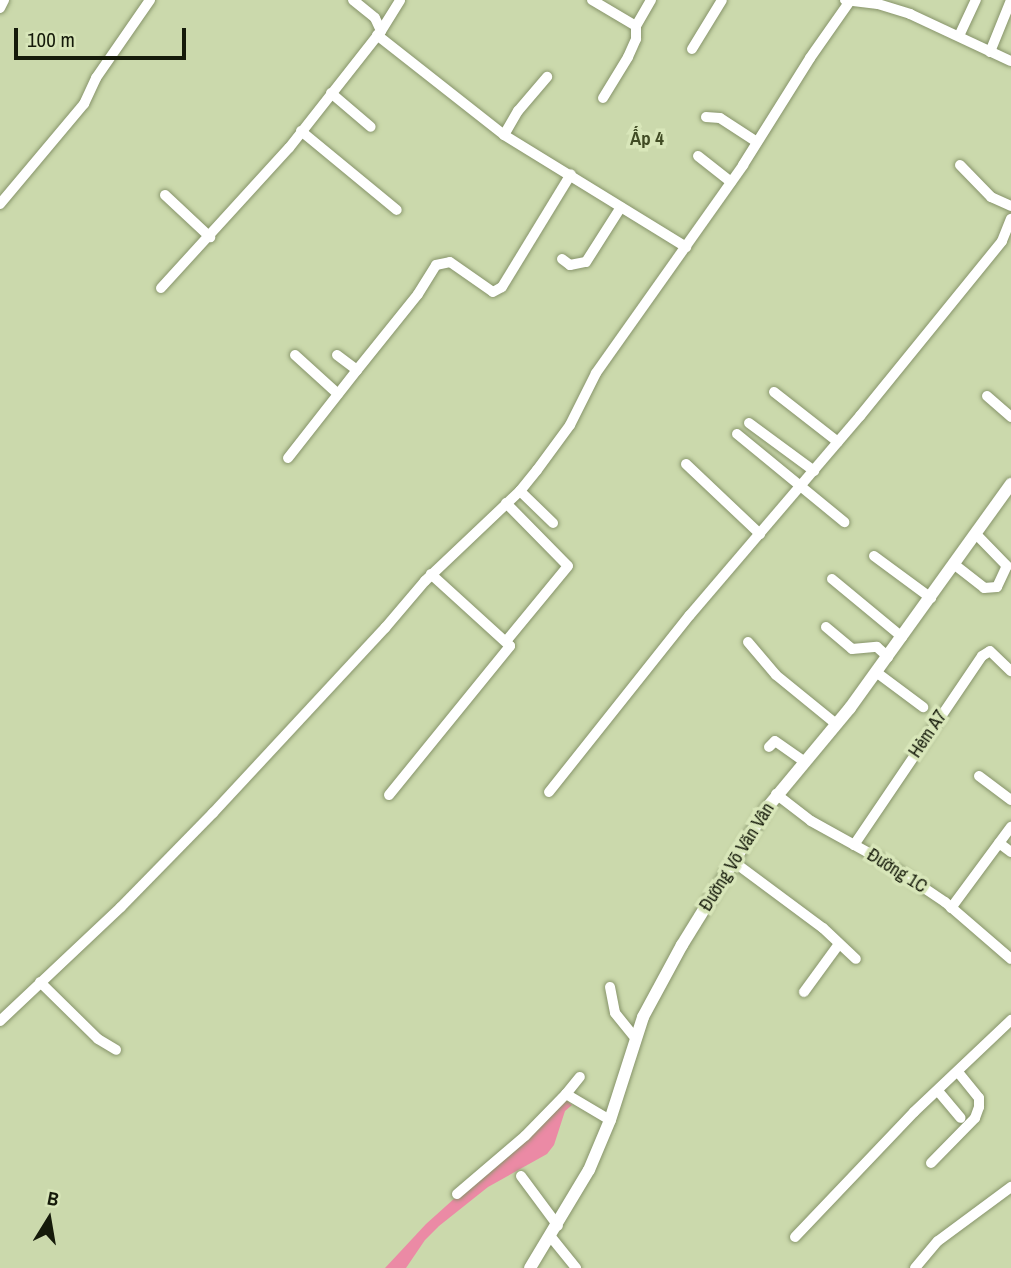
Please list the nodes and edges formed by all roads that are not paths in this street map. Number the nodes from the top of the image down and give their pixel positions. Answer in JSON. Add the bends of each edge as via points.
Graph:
{"nodes":[{"id":1,"x":4,"y":0,"type":"edge"},
{"id":2,"x":150,"y":0,"type":"edge"},
{"id":3,"x":353,"y":0,"type":"edge"},
{"id":4,"x":400,"y":0,"type":"edge"},
{"id":5,"x":592,"y":0,"type":"edge"},
{"id":6,"x":651,"y":0,"type":"edge"},
{"id":7,"x":722,"y":0,"type":"edge"},
{"id":8,"x":911,"y":0,"type":"edge"},
{"id":9,"x":976,"y":0,"type":"edge"},
{"id":10,"x":1011,"y":0,"type":"edge"},
{"id":11,"x":854,"y":1,"type":"edge"},
{"id":12,"x":873,"y":2,"type":"edge"},
{"id":13,"x":0,"y":8,"type":"edge"},
{"id":14,"x":904,"y":12,"type":"junction"},
{"id":15,"x":636,"y":26,"type":"junction"},
{"id":16,"x":379,"y":33,"type":"junction"},
{"id":17,"x":959,"y":36,"type":"junction"},
{"id":18,"x":692,"y":49,"type":"dead end"},
{"id":19,"x":990,"y":52,"type":"junction"},
{"id":20,"x":1011,"y":61,"type":"edge"},
{"id":21,"x":547,"y":77,"type":"dead end"},
{"id":22,"x":331,"y":93,"type":"junction"},
{"id":23,"x":603,"y":97,"type":"dead end"},
{"id":24,"x":706,"y":117,"type":"dead end"},
{"id":25,"x":371,"y":127,"type":"dead end"},
{"id":26,"x":301,"y":131,"type":"junction"},
{"id":27,"x":504,"y":135,"type":"junction"},
{"id":28,"x":757,"y":142,"type":"junction"},
{"id":29,"x":698,"y":156,"type":"dead end"},
{"id":30,"x":960,"y":165,"type":"dead end"},
{"id":31,"x":571,"y":174,"type":"junction"},
{"id":32,"x":731,"y":182,"type":"junction"},
{"id":33,"x":165,"y":195,"type":"dead end"},
{"id":34,"x":0,"y":204,"type":"edge"},
{"id":35,"x":1011,"y":206,"type":"edge"},
{"id":36,"x":621,"y":207,"type":"junction"},
{"id":37,"x":397,"y":210,"type":"dead end"},
{"id":38,"x":1011,"y":219,"type":"edge"},
{"id":39,"x":210,"y":237,"type":"junction"},
{"id":40,"x":686,"y":247,"type":"junction"},
{"id":41,"x":562,"y":259,"type":"dead end"},
{"id":42,"x":161,"y":288,"type":"dead end"},
{"id":43,"x":295,"y":355,"type":"dead end"},
{"id":44,"x":337,"y":355,"type":"dead end"},
{"id":45,"x":357,"y":370,"type":"junction"},
{"id":46,"x":774,"y":392,"type":"dead end"},
{"id":47,"x":338,"y":394,"type":"junction"},
{"id":48,"x":987,"y":396,"type":"dead end"},
{"id":49,"x":1011,"y":417,"type":"edge"},
{"id":50,"x":749,"y":423,"type":"dead end"},
{"id":51,"x":737,"y":434,"type":"dead end"},
{"id":52,"x":838,"y":442,"type":"junction"},
{"id":53,"x":288,"y":458,"type":"dead end"},
{"id":54,"x":686,"y":464,"type":"dead end"},
{"id":55,"x":814,"y":471,"type":"junction"},
{"id":56,"x":1011,"y":484,"type":"edge"},
{"id":57,"x":801,"y":486,"type":"junction"},
{"id":58,"x":520,"y":491,"type":"junction"},
{"id":59,"x":506,"y":503,"type":"junction"},
{"id":60,"x":844,"y":522,"type":"dead end"},
{"id":61,"x":553,"y":523,"type":"dead end"},
{"id":62,"x":760,"y":534,"type":"junction"},
{"id":63,"x":976,"y":534,"type":"junction"},
{"id":64,"x":874,"y":556,"type":"dead end"},
{"id":65,"x":955,"y":565,"type":"junction"},
{"id":66,"x":431,"y":574,"type":"junction"},
{"id":67,"x":832,"y":579,"type":"dead end"},
{"id":68,"x":931,"y":598,"type":"junction"},
{"id":69,"x":826,"y":627,"type":"dead end"},
{"id":70,"x":902,"y":637,"type":"junction"},
{"id":71,"x":507,"y":640,"type":"junction"},
{"id":72,"x":748,"y":642,"type":"dead end"},
{"id":73,"x":888,"y":657,"type":"junction"},
{"id":74,"x":1011,"y":671,"type":"edge"},
{"id":75,"x":876,"y":672,"type":"junction"},
{"id":76,"x":923,"y":707,"type":"dead end"},
{"id":77,"x":836,"y":724,"type":"junction"},
{"id":78,"x":769,"y":747,"type":"dead end"},
{"id":79,"x":804,"y":761,"type":"junction"},
{"id":80,"x":979,"y":776,"type":"dead end"},
{"id":81,"x":549,"y":792,"type":"dead end"},
{"id":82,"x":776,"y":794,"type":"junction"},
{"id":83,"x":389,"y":795,"type":"dead end"},
{"id":84,"x":1011,"y":800,"type":"edge"},
{"id":85,"x":1011,"y":827,"type":"edge"},
{"id":86,"x":999,"y":843,"type":"junction"},
{"id":87,"x":854,"y":845,"type":"junction"},
{"id":88,"x":1011,"y":852,"type":"edge"},
{"id":89,"x":734,"y":862,"type":"junction"},
{"id":90,"x":951,"y":908,"type":"junction"},
{"id":91,"x":839,"y":944,"type":"junction"},
{"id":92,"x":856,"y":959,"type":"dead end"},
{"id":93,"x":1011,"y":959,"type":"edge"},
{"id":94,"x":40,"y":982,"type":"junction"},
{"id":95,"x":610,"y":987,"type":"dead end"},
{"id":96,"x":804,"y":992,"type":"dead end"},
{"id":97,"x":1011,"y":1020,"type":"edge"},
{"id":98,"x":0,"y":1021,"type":"edge"},
{"id":99,"x":635,"y":1038,"type":"junction"},
{"id":100,"x":116,"y":1051,"type":"dead end"},
{"id":101,"x":958,"y":1072,"type":"junction"},
{"id":102,"x":579,"y":1077,"type":"dead end"},
{"id":103,"x":938,"y":1091,"type":"junction"},
{"id":104,"x":566,"y":1094,"type":"junction"},
{"id":105,"x":961,"y":1118,"type":"dead end"},
{"id":106,"x":610,"y":1121,"type":"junction"},
{"id":107,"x":931,"y":1163,"type":"dead end"},
{"id":108,"x":521,"y":1176,"type":"dead end"},
{"id":109,"x":1011,"y":1186,"type":"edge"},
{"id":110,"x":457,"y":1194,"type":"dead end"},
{"id":111,"x":555,"y":1231,"type":"junction"},
{"id":112,"x":795,"y":1237,"type":"dead end"},
{"id":113,"x":530,"y":1268,"type":"edge"},
{"id":114,"x":576,"y":1268,"type":"edge"},
{"id":115,"x":915,"y":1268,"type":"edge"}],
"edges":[{"from":1,"to":13,"type":"street"},
{"from":2,"to":34,"type":"street","via":[[96,78],[84,104]]},
{"from":3,"to":16,"type":"street","via":[[375,18]]},
{"from":4,"to":16,"type":"street"},
{"from":5,"to":15,"type":"street"},
{"from":6,"to":15,"type":"street"},
{"from":7,"to":18,"type":"street"},
{"from":8,"to":14,"type":"street"},
{"from":9,"to":17,"type":"street"},
{"from":10,"to":19,"type":"street"},
{"from":11,"to":12,"type":"street"},
{"from":11,"to":28,"type":"street"},
{"from":12,"to":14,"type":"street"},
{"from":14,"to":17,"type":"street"},
{"from":15,"to":23,"type":"street","via":[[636,39]]},
{"from":16,"to":22,"type":"street"},
{"from":16,"to":27,"type":"street"},
{"from":17,"to":19,"type":"street"},
{"from":19,"to":20,"type":"street"},
{"from":21,"to":27,"type":"street"},
{"from":22,"to":25,"type":"street"},
{"from":22,"to":26,"type":"street"},
{"from":24,"to":28,"type":"street","via":[[720,118]]},
{"from":26,"to":37,"type":"street"},
{"from":26,"to":39,"type":"street"},
{"from":27,"to":31,"type":"street"},
{"from":28,"to":32,"type":"street"},
{"from":29,"to":32,"type":"street"},
{"from":30,"to":35,"type":"street","via":[[991,197]]},
{"from":31,"to":36,"type":"street"},
{"from":31,"to":45,"type":"street","via":[[502,287],[493,292],[450,262],[436,265]]},
{"from":32,"to":40,"type":"street"},
{"from":33,"to":39,"type":"street"},
{"from":36,"to":40,"type":"street"},
{"from":36,"to":41,"type":"street","via":[[586,262],[570,265]]},
{"from":38,"to":52,"type":"street","via":[[1002,241]]},
{"from":39,"to":42,"type":"street"},
{"from":40,"to":58,"type":"street","via":[[596,373],[556,447]]},
{"from":43,"to":47,"type":"street"},
{"from":44,"to":45,"type":"street"},
{"from":45,"to":47,"type":"street"},
{"from":46,"to":52,"type":"street"},
{"from":47,"to":53,"type":"street"},
{"from":48,"to":49,"type":"street"},
{"from":50,"to":55,"type":"street"},
{"from":51,"to":57,"type":"street"},
{"from":52,"to":55,"type":"street"},
{"from":54,"to":62,"type":"street"},
{"from":55,"to":57,"type":"street"},
{"from":56,"to":63,"type":"street","name":"Đường Võ Văn Vân"},
{"from":57,"to":60,"type":"street"},
{"from":57,"to":62,"type":"street"},
{"from":58,"to":59,"type":"street"},
{"from":58,"to":61,"type":"street"},
{"from":59,"to":66,"type":"street"},
{"from":59,"to":71,"type":"street","via":[[568,566]]},
{"from":62,"to":81,"type":"street"},
{"from":63,"to":65,"type":"street","name":"Đường Võ Văn Vân"},
{"from":63,"to":65,"type":"street","via":[[1007,566],[997,587],[984,588]]},
{"from":64,"to":68,"type":"street"},
{"from":65,"to":68,"type":"street","name":"Đường Võ Văn Vân"},
{"from":66,"to":71,"type":"street"},
{"from":66,"to":94,"type":"street","via":[[213,813]]},
{"from":67,"to":70,"type":"street"},
{"from":68,"to":70,"type":"street","name":"Đường Võ Văn Vân"},
{"from":69,"to":73,"type":"street","via":[[852,649],[877,647]]},
{"from":70,"to":73,"type":"street","name":"Đường Võ Văn Vân"},
{"from":71,"to":83,"type":"street","via":[[509,648]]},
{"from":72,"to":77,"type":"street","via":[[776,675]]},
{"from":73,"to":75,"type":"street","name":"Đường Võ Văn Vân"},
{"from":74,"to":87,"type":"street","name":"Hẻm A7","via":[[990,652],[982,656]]},
{"from":75,"to":76,"type":"street"},
{"from":75,"to":77,"type":"street","name":"Đường Võ Văn Vân"},
{"from":77,"to":79,"type":"street","name":"Đường Võ Văn Vân"},
{"from":78,"to":79,"type":"street","via":[[775,741]]},
{"from":79,"to":82,"type":"street","name":"Đường Võ Văn Vân"},
{"from":80,"to":84,"type":"street"},
{"from":82,"to":87,"type":"street","name":"Đường 1C"},
{"from":82,"to":89,"type":"street","name":"Đường Võ Văn Vân"},
{"from":85,"to":86,"type":"street"},
{"from":86,"to":88,"type":"street"},
{"from":86,"to":90,"type":"street"},
{"from":87,"to":90,"type":"street","name":"Đường 1C"},
{"from":89,"to":91,"type":"street"},
{"from":89,"to":99,"type":"street","name":"Đường Võ Văn Vân","via":[[682,945]]},
{"from":90,"to":93,"type":"street","name":"Đường 1C"},
{"from":91,"to":92,"type":"street"},
{"from":91,"to":96,"type":"street"},
{"from":94,"to":98,"type":"street"},
{"from":94,"to":100,"type":"street"},
{"from":95,"to":99,"type":"street","via":[[615,1013]]},
{"from":97,"to":101,"type":"street"},
{"from":99,"to":106,"type":"street","name":"Đường Võ Văn Vân"},
{"from":101,"to":103,"type":"street"},
{"from":101,"to":107,"type":"street","via":[[979,1098],[979,1107],[975,1118]]},
{"from":102,"to":104,"type":"street"},
{"from":103,"to":105,"type":"street"},
{"from":103,"to":112,"type":"street"},
{"from":104,"to":106,"type":"street"},
{"from":104,"to":110,"type":"street"},
{"from":106,"to":111,"type":"street","name":"Đường Võ Văn Vân"},
{"from":108,"to":111,"type":"street"},
{"from":109,"to":115,"type":"street","via":[[938,1241]]},
{"from":111,"to":113,"type":"street","name":"Đường Võ Văn Vân"},
{"from":111,"to":114,"type":"street"}]}
